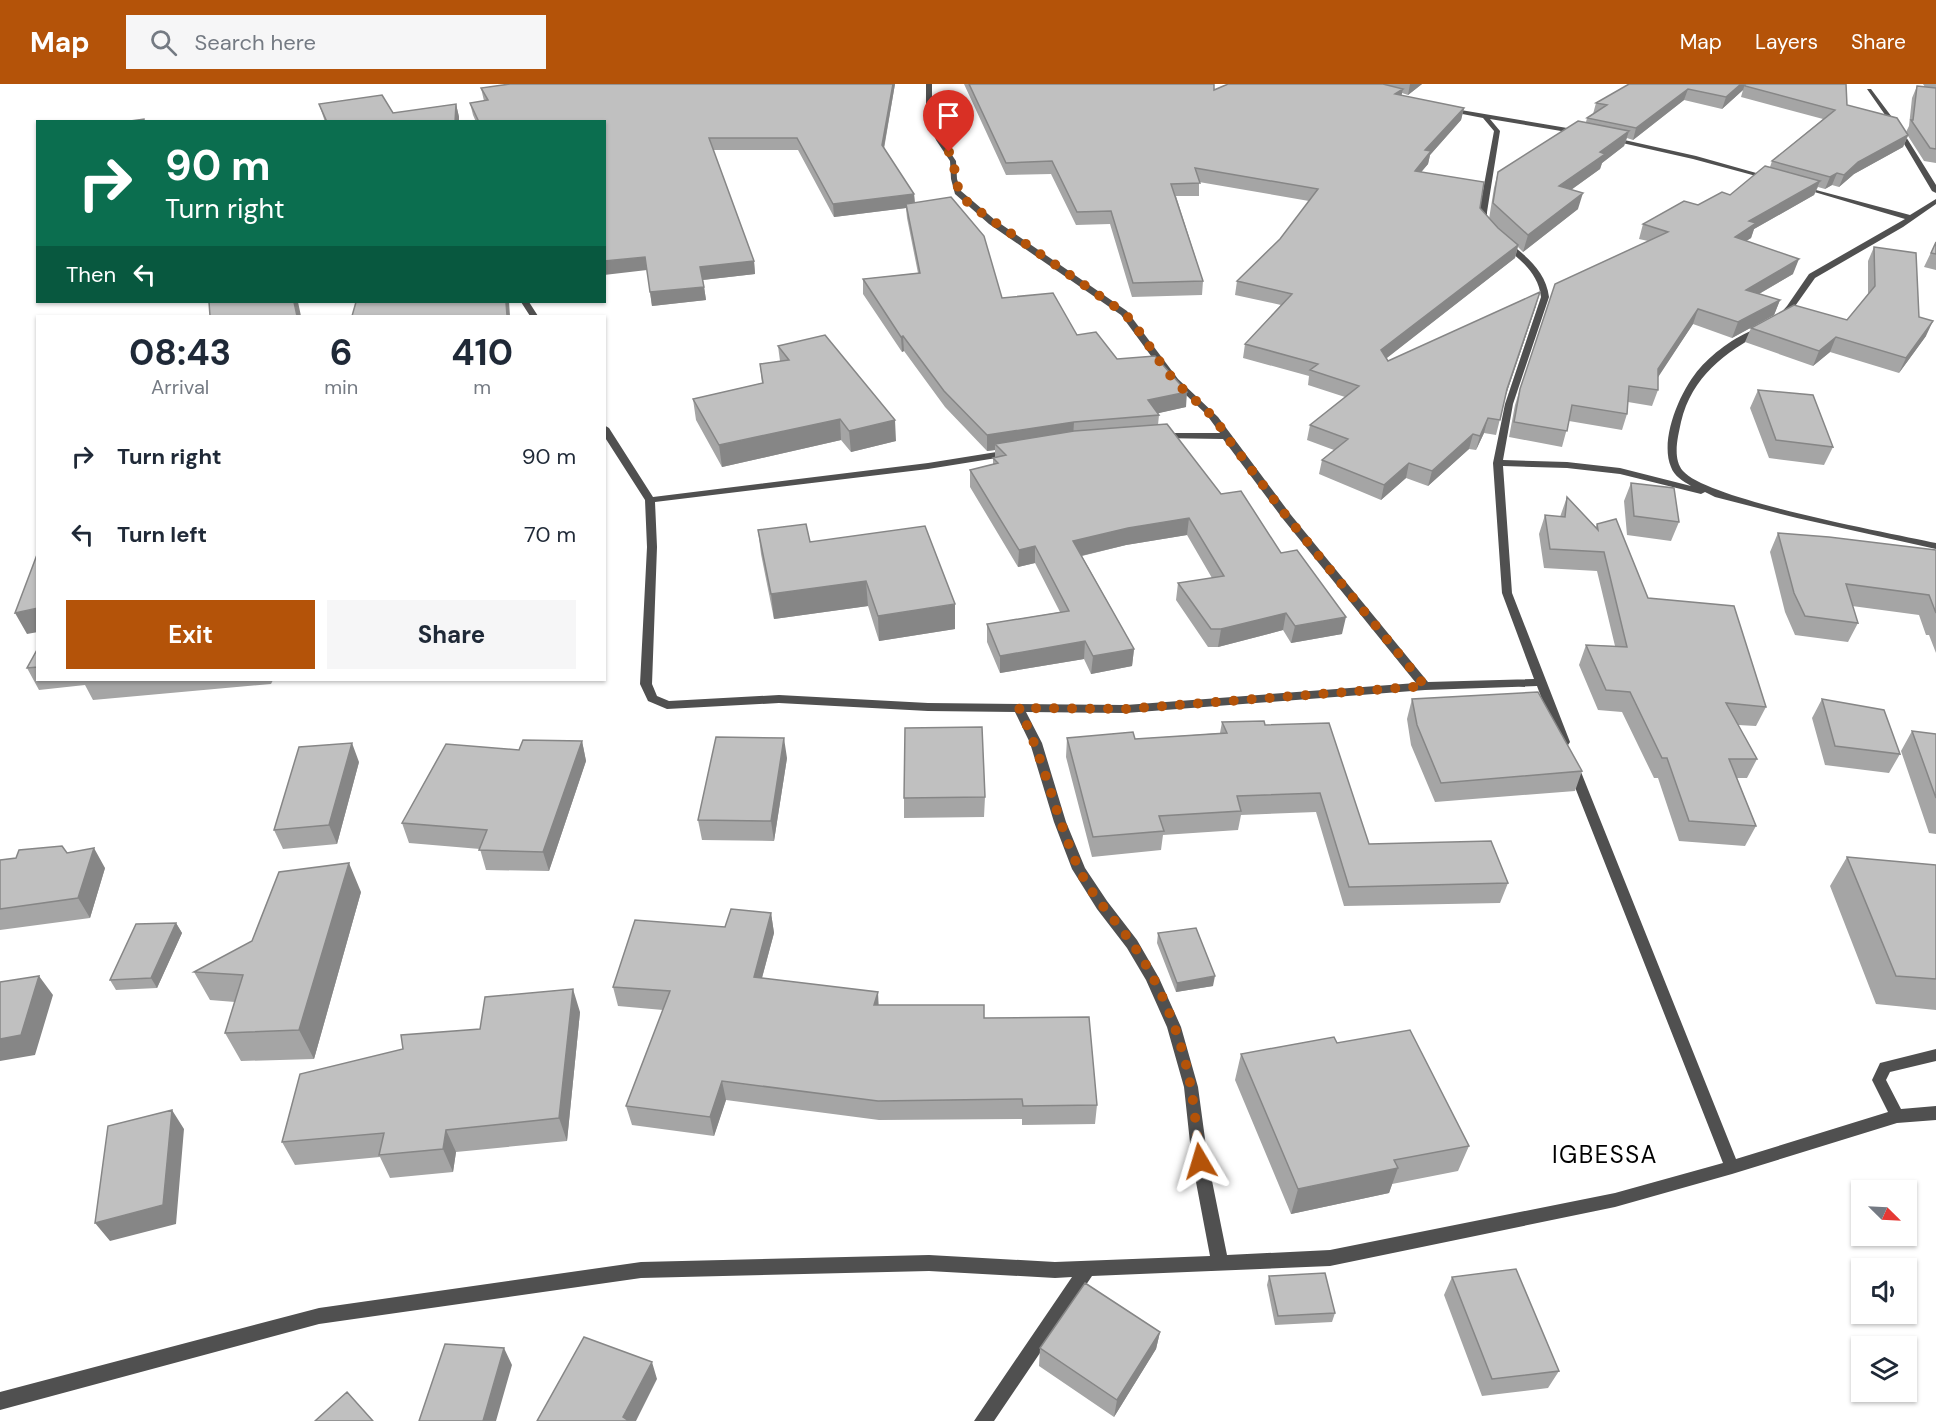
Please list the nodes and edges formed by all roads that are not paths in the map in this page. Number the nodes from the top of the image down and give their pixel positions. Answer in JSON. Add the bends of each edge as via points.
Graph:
{"nodes":[{"id":1,"x":929,"y":84,"type":"edge"},
{"id":2,"x":1869,"y":90,"type":"dead end"},
{"id":3,"x":1439,"y":108,"type":"edge"},
{"id":4,"x":1486,"y":118,"type":"junction"},
{"id":5,"x":1587,"y":134,"type":"edge"},
{"id":6,"x":1599,"y":137,"type":"edge"},
{"id":7,"x":1774,"y":179,"type":"edge"},
{"id":8,"x":1797,"y":186,"type":"edge"},
{"id":9,"x":1936,"y":191,"type":"edge"},
{"id":10,"x":1936,"y":201,"type":"edge"},
{"id":11,"x":1911,"y":218,"type":"junction"},
{"id":12,"x":606,"y":431,"type":"edge"},
{"id":13,"x":1226,"y":436,"type":"junction"},
{"id":14,"x":1147,"y":437,"type":"edge"},
{"id":15,"x":1017,"y":451,"type":"edge"},
{"id":16,"x":1498,"y":463,"type":"junction"},
{"id":17,"x":1725,"y":496,"type":"junction"},
{"id":18,"x":650,"y":500,"type":"junction"},
{"id":19,"x":1936,"y":546,"type":"edge"},
{"id":20,"x":1540,"y":682,"type":"junction"},
{"id":21,"x":1425,"y":686,"type":"junction"},
{"id":22,"x":1019,"y":708,"type":"junction"},
{"id":23,"x":1936,"y":1055,"type":"edge"},
{"id":24,"x":1936,"y":1113,"type":"edge"},
{"id":25,"x":1897,"y":1116,"type":"junction"},
{"id":26,"x":1732,"y":1167,"type":"junction"},
{"id":27,"x":1220,"y":1263,"type":"junction"},
{"id":28,"x":1088,"y":1268,"type":"junction"},
{"id":29,"x":0,"y":1401,"type":"edge"},
{"id":30,"x":983,"y":1421,"type":"edge"}],
"edges":[{"from":1,"to":13,"type":"street","via":[[928,113],[953,161],[958,192],[986,218],[1124,313],[1176,383],[1208,410]]},
{"from":2,"to":9,"type":"street"},
{"from":3,"to":4,"type":"street"},
{"from":4,"to":5,"type":"street"},
{"from":4,"to":16,"type":"street","via":[[1497,131],[1483,220],[1494,236],[1528,263],[1545,286],[1545,297],[1509,404]]},
{"from":6,"to":7,"type":"street"},
{"from":8,"to":11,"type":"street"},
{"from":10,"to":11,"type":"street"},
{"from":11,"to":17,"type":"street","via":[[1812,276],[1790,309],[1719,352],[1701,371],[1678,410],[1672,446],[1676,469],[1701,487]]},
{"from":12,"to":18,"type":"street"},
{"from":13,"to":14,"type":"street"},
{"from":13,"to":21,"type":"street"},
{"from":15,"to":18,"type":"street","via":[[928,466]]},
{"from":16,"to":17,"type":"street","via":[[1620,471]]},
{"from":16,"to":20,"type":"street","via":[[1507,593]]},
{"from":17,"to":19,"type":"street"},
{"from":18,"to":22,"type":"street","via":[[652,547],[646,684],[651,698],[657,702],[677,705],[779,699]]},
{"from":20,"to":21,"type":"street"},
{"from":20,"to":26,"type":"street"},
{"from":21,"to":22,"type":"street","via":[[1126,709]]},
{"from":22,"to":27,"type":"street","via":[[1036,743],[1079,869],[1132,944],[1174,1027],[1191,1087],[1200,1161]]},
{"from":23,"to":25,"type":"street","via":[[1885,1067],[1879,1080]]},
{"from":24,"to":25,"type":"street"},
{"from":25,"to":26,"type":"street"},
{"from":26,"to":27,"type":"street","via":[[1615,1200],[1330,1258]]},
{"from":27,"to":28,"type":"street"},
{"from":28,"to":29,"type":"street","via":[[1055,1270],[929,1263],[641,1270],[319,1316]]},
{"from":28,"to":30,"type":"street"}]}
